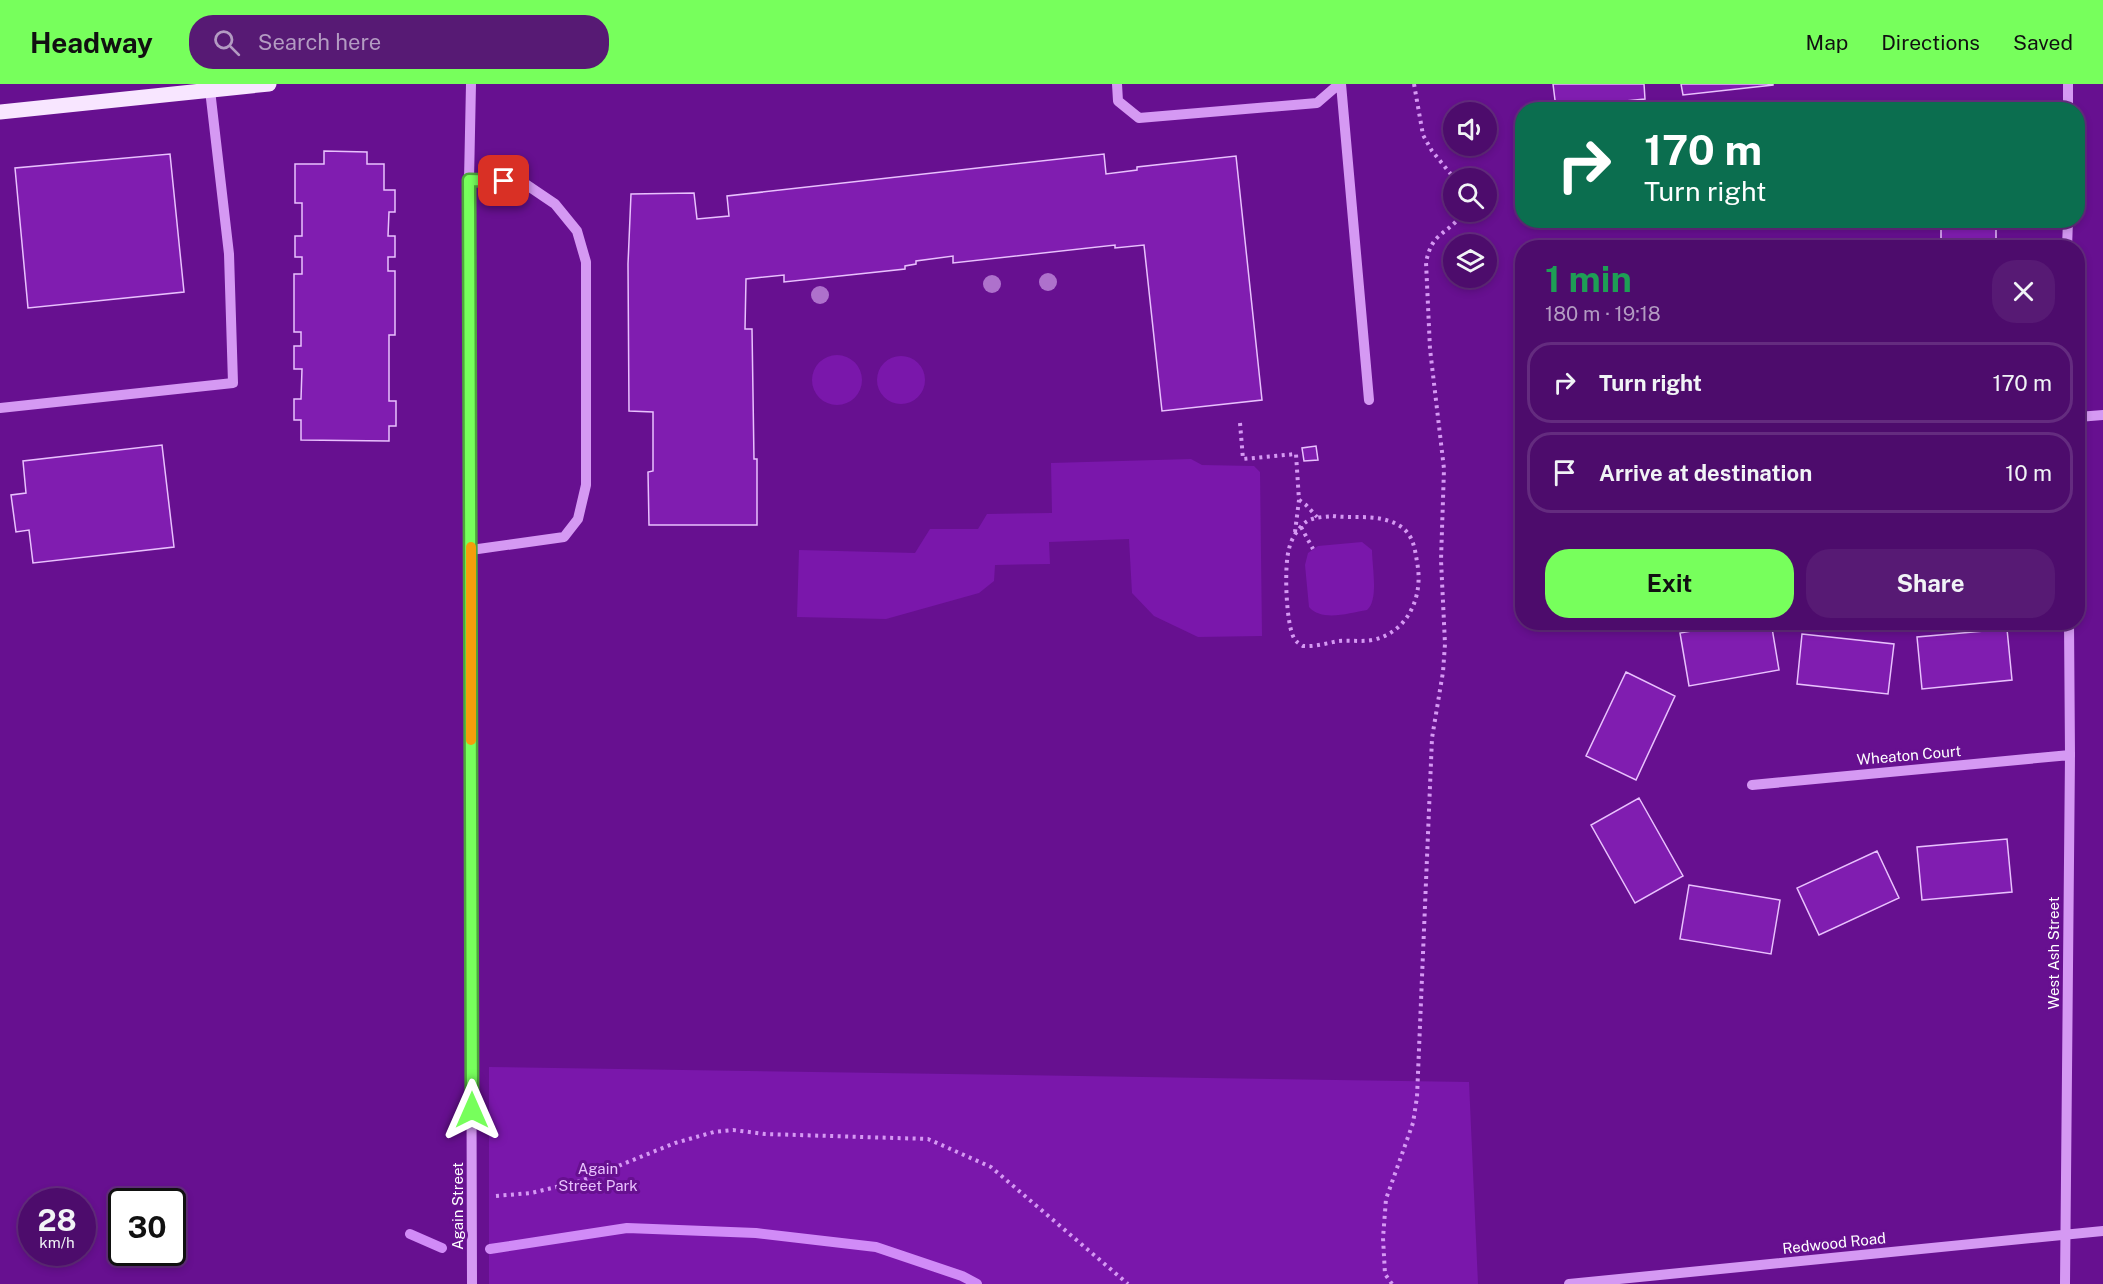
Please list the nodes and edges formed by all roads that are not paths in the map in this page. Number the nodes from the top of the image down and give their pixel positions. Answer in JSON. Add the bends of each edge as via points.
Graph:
{"nodes":[{"id":1,"x":269,"y":84,"type":"edge"},
{"id":2,"x":471,"y":84,"type":"edge"},
{"id":3,"x":1117,"y":84,"type":"edge"},
{"id":4,"x":1340,"y":84,"type":"edge"},
{"id":5,"x":2068,"y":84,"type":"edge"},
{"id":6,"x":210,"y":90,"type":"junction"},
{"id":7,"x":2068,"y":102,"type":"edge"},
{"id":8,"x":0,"y":112,"type":"edge"},
{"id":9,"x":469,"y":180,"type":"junction"},
{"id":10,"x":1369,"y":400,"type":"dead end"},
{"id":11,"x":0,"y":408,"type":"edge"},
{"id":12,"x":2103,"y":415,"type":"edge"},
{"id":13,"x":2085,"y":416,"type":"edge"},
{"id":14,"x":471,"y":550,"type":"junction"},
{"id":15,"x":2069,"y":630,"type":"edge"},
{"id":16,"x":2070,"y":755,"type":"junction"},
{"id":17,"x":1752,"y":785,"type":"dead end"},
{"id":18,"x":2103,"y":1231,"type":"edge"},
{"id":19,"x":2066,"y":1235,"type":"junction"},
{"id":20,"x":472,"y":1284,"type":"edge"},
{"id":21,"x":1569,"y":1284,"type":"edge"},
{"id":22,"x":2065,"y":1284,"type":"edge"}],
"edges":[{"from":1,"to":6,"type":"main road"},
{"from":2,"to":9,"type":"street","name":"Again Street"},
{"from":3,"to":4,"type":"street","via":[[1118,100],[1139,118],[1317,102]]},
{"from":4,"to":10,"type":"street"},
{"from":5,"to":7,"type":"street"},
{"from":6,"to":8,"type":"main road"},
{"from":6,"to":11,"type":"street","via":[[229,254],[233,384]]},
{"from":9,"to":14,"type":"street","name":"Again Street"},
{"from":9,"to":14,"type":"street","via":[[521,181],[555,204],[577,231],[586,262],[586,485],[578,519],[564,537]]},
{"from":12,"to":13,"type":"street"},
{"from":14,"to":20,"type":"street","name":"Again Street"},
{"from":15,"to":16,"type":"street","name":"West Ash Street"},
{"from":16,"to":17,"type":"street","name":"Wheaton Court"},
{"from":16,"to":19,"type":"street","name":"West Ash Street"},
{"from":18,"to":19,"type":"street","name":"Redwood Road"},
{"from":19,"to":21,"type":"street","name":"Redwood Road"},
{"from":19,"to":22,"type":"street","name":"West Ash Street"}]}
